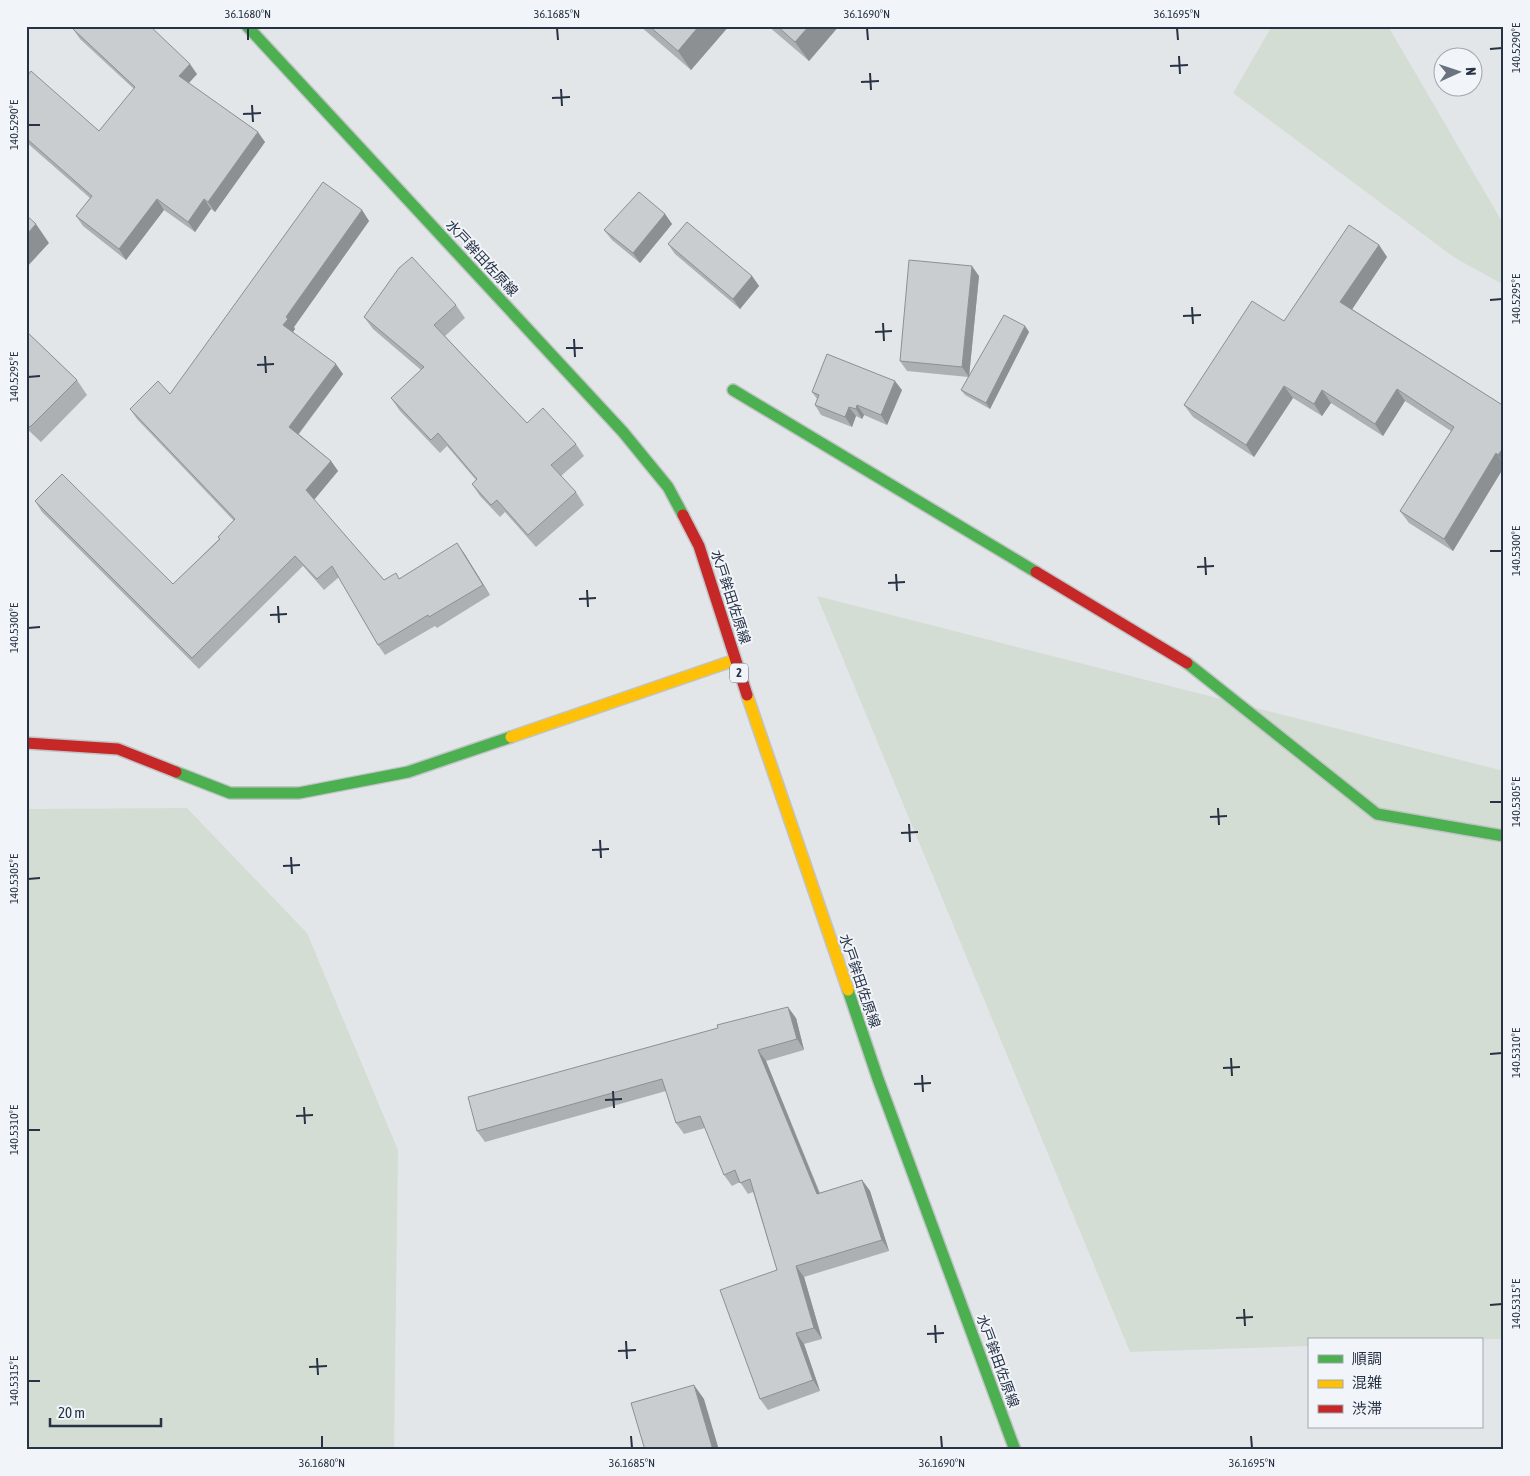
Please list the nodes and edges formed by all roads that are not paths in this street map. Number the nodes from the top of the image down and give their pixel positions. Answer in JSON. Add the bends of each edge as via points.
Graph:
{"nodes":[{"id":1,"x":247,"y":26,"type":"edge"},
{"id":2,"x":733,"y":390,"type":"dead end"},
{"id":3,"x":735,"y":660,"type":"junction"},
{"id":4,"x":26,"y":743,"type":"edge"},
{"id":5,"x":1504,"y":836,"type":"edge"},
{"id":6,"x":1015,"y":1450,"type":"edge"}],
"edges":[{"from":1,"to":3,"type":"main road","name":"水戸鉾田佐原線","number":"2","via":[[623,432],[668,487],[699,546]]},
{"from":2,"to":5,"type":"main road","via":[[1193,667],[1377,814]]},
{"from":3,"to":4,"type":"main road","via":[[408,772],[299,792],[230,793],[118,749]]},
{"from":3,"to":6,"type":"main road","name":"水戸鉾田佐原線","number":"2","via":[[878,1079]]}]}
